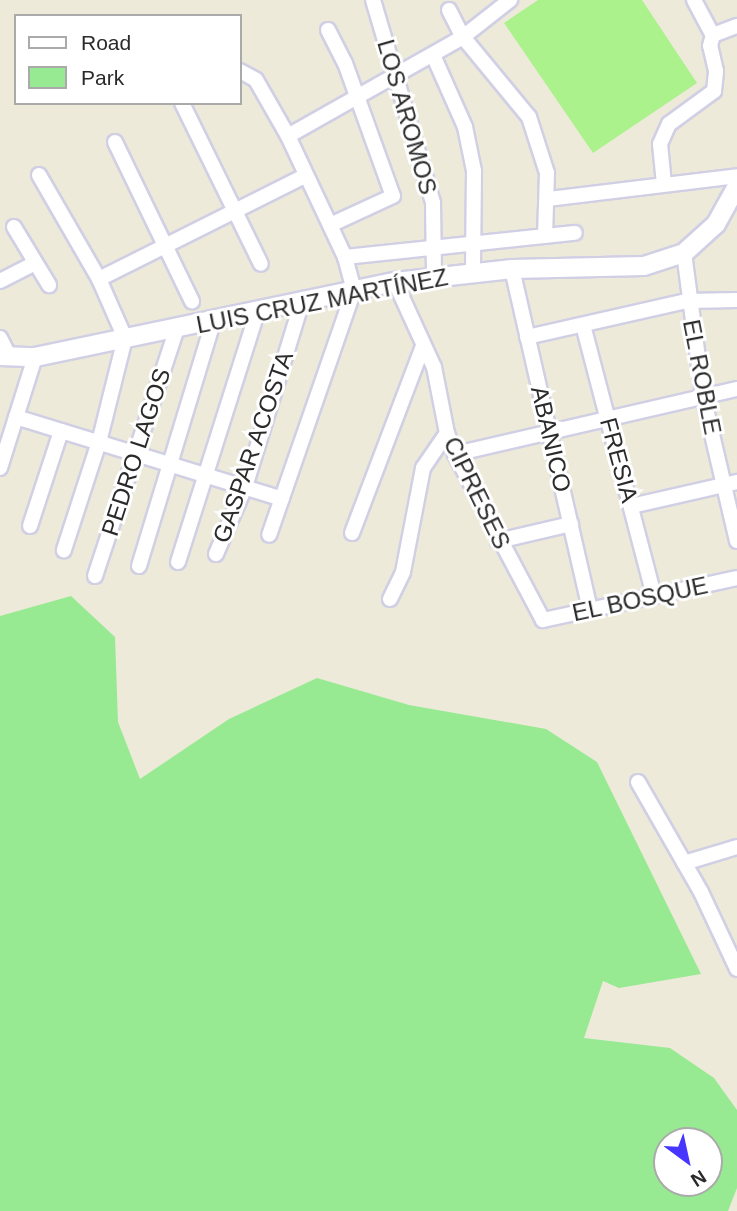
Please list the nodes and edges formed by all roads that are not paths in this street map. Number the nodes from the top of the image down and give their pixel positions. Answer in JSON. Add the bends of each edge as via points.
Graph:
{"nodes":[{"id":1,"x":373,"y":0,"type":"edge"},
{"id":2,"x":510,"y":0,"type":"edge"},
{"id":3,"x":694,"y":0,"type":"edge"},
{"id":4,"x":449,"y":10,"type":"dead end"},
{"id":5,"x":737,"y":26,"type":"edge"},
{"id":6,"x":328,"y":30,"type":"dead end"},
{"id":7,"x":713,"y":35,"type":"junction"},
{"id":8,"x":463,"y":37,"type":"junction"},
{"id":9,"x":433,"y":55,"type":"junction"},
{"id":10,"x":242,"y":72,"type":"edge"},
{"id":11,"x":394,"y":77,"type":"junction"},
{"id":12,"x":356,"y":97,"type":"junction"},
{"id":13,"x":183,"y":105,"type":"edge"},
{"id":14,"x":288,"y":136,"type":"junction"},
{"id":15,"x":116,"y":142,"type":"dead end"},
{"id":16,"x":39,"y":175,"type":"dead end"},
{"id":17,"x":305,"y":176,"type":"junction"},
{"id":18,"x":737,"y":176,"type":"edge"},
{"id":19,"x":664,"y":184,"type":"junction"},
{"id":20,"x":737,"y":186,"type":"edge"},
{"id":21,"x":548,"y":199,"type":"junction"},
{"id":22,"x":235,"y":209,"type":"junction"},
{"id":23,"x":330,"y":225,"type":"junction"},
{"id":24,"x":14,"y":227,"type":"dead end"},
{"id":25,"x":575,"y":233,"type":"dead end"},
{"id":26,"x":545,"y":236,"type":"junction"},
{"id":27,"x":167,"y":244,"type":"junction"},
{"id":28,"x":472,"y":244,"type":"junction"},
{"id":29,"x":433,"y":249,"type":"junction"},
{"id":30,"x":684,"y":253,"type":"junction"},
{"id":31,"x":345,"y":257,"type":"junction"},
{"id":32,"x":35,"y":263,"type":"junction"},
{"id":33,"x":261,"y":264,"type":"dead end"},
{"id":34,"x":512,"y":269,"type":"junction"},
{"id":35,"x":472,"y":273,"type":"junction"},
{"id":36,"x":434,"y":278,"type":"junction"},
{"id":37,"x":99,"y":279,"type":"junction"},
{"id":38,"x":0,"y":281,"type":"edge"},
{"id":39,"x":395,"y":282,"type":"junction"},
{"id":40,"x":48,"y":285,"type":"dead end"},
{"id":41,"x":355,"y":290,"type":"junction"},
{"id":42,"x":303,"y":299,"type":"junction"},
{"id":43,"x":737,"y":300,"type":"edge"},
{"id":44,"x":192,"y":301,"type":"dead end"},
{"id":45,"x":687,"y":301,"type":"junction"},
{"id":46,"x":258,"y":310,"type":"junction"},
{"id":47,"x":213,"y":322,"type":"junction"},
{"id":48,"x":583,"y":325,"type":"junction"},
{"id":49,"x":177,"y":328,"type":"junction"},
{"id":50,"x":527,"y":337,"type":"junction"},
{"id":51,"x":0,"y":338,"type":"edge"},
{"id":52,"x":125,"y":338,"type":"junction"},
{"id":53,"x":423,"y":346,"type":"junction"},
{"id":54,"x":4,"y":356,"type":"edge"},
{"id":55,"x":35,"y":357,"type":"junction"},
{"id":56,"x":737,"y":389,"type":"edge"},
{"id":57,"x":702,"y":397,"type":"junction"},
{"id":58,"x":16,"y":417,"type":"junction"},
{"id":59,"x":608,"y":418,"type":"junction"},
{"id":60,"x":61,"y":431,"type":"junction"},
{"id":61,"x":550,"y":431,"type":"junction"},
{"id":62,"x":5,"y":433,"type":"edge"},
{"id":63,"x":447,"y":433,"type":"junction"},
{"id":64,"x":99,"y":442,"type":"junction"},
{"id":65,"x":135,"y":453,"type":"junction"},
{"id":66,"x":455,"y":454,"type":"junction"},
{"id":67,"x":170,"y":464,"type":"junction"},
{"id":68,"x":0,"y":468,"type":"edge"},
{"id":69,"x":206,"y":475,"type":"junction"},
{"id":70,"x":731,"y":483,"type":"edge"},
{"id":71,"x":245,"y":487,"type":"junction"},
{"id":72,"x":282,"y":499,"type":"junction"},
{"id":73,"x":631,"y":506,"type":"junction"},
{"id":74,"x":571,"y":524,"type":"junction"},
{"id":75,"x":30,"y":526,"type":"dead end"},
{"id":76,"x":352,"y":533,"type":"dead end"},
{"id":77,"x":269,"y":535,"type":"dead end"},
{"id":78,"x":498,"y":541,"type":"junction"},
{"id":79,"x":737,"y":541,"type":"edge"},
{"id":80,"x":64,"y":550,"type":"dead end"},
{"id":81,"x":216,"y":554,"type":"dead end"},
{"id":82,"x":178,"y":562,"type":"dead end"},
{"id":83,"x":139,"y":566,"type":"dead end"},
{"id":84,"x":95,"y":576,"type":"dead end"},
{"id":85,"x":737,"y":578,"type":"edge"},
{"id":86,"x":654,"y":596,"type":"junction"},
{"id":87,"x":390,"y":599,"type":"dead end"},
{"id":88,"x":590,"y":610,"type":"junction"},
{"id":89,"x":543,"y":620,"type":"joint"},
{"id":90,"x":638,"y":782,"type":"dead end"},
{"id":91,"x":737,"y":847,"type":"edge"},
{"id":92,"x":684,"y":863,"type":"junction"},
{"id":93,"x":737,"y":969,"type":"edge"}],
"edges":[{"from":1,"to":11,"type":"street","name":"LOS AROMOS"},
{"from":2,"to":8,"type":"street"},
{"from":3,"to":7,"type":"street"},
{"from":4,"to":8,"type":"street"},
{"from":5,"to":7,"type":"street"},
{"from":6,"to":12,"type":"street"},
{"from":7,"to":19,"type":"street","via":[[714,91],[669,124],[660,144]]},
{"from":8,"to":9,"type":"street"},
{"from":8,"to":21,"type":"street","via":[[529,117],[547,173]]},
{"from":9,"to":11,"type":"street"},
{"from":9,"to":28,"type":"street","via":[[468,138],[474,172]]},
{"from":10,"to":14,"type":"street","via":[[256,80]]},
{"from":11,"to":12,"type":"street"},
{"from":11,"to":29,"type":"street","name":"LOS AROMOS","via":[[418,141],[433,203]]},
{"from":12,"to":14,"type":"street"},
{"from":12,"to":23,"type":"street","via":[[393,197]]},
{"from":13,"to":22,"type":"street"},
{"from":14,"to":17,"type":"street"},
{"from":15,"to":27,"type":"street"},
{"from":16,"to":37,"type":"street"},
{"from":17,"to":22,"type":"street"},
{"from":17,"to":23,"type":"street"},
{"from":18,"to":19,"type":"street"},
{"from":19,"to":21,"type":"street"},
{"from":20,"to":30,"type":"street","name":"LUIS CRUZ MARTÍNEZ","via":[[716,224]]},
{"from":21,"to":26,"type":"street"},
{"from":22,"to":27,"type":"street"},
{"from":22,"to":33,"type":"street"},
{"from":23,"to":31,"type":"street"},
{"from":24,"to":32,"type":"street"},
{"from":25,"to":26,"type":"street"},
{"from":26,"to":28,"type":"street"},
{"from":27,"to":37,"type":"street"},
{"from":27,"to":44,"type":"street"},
{"from":28,"to":29,"type":"street"},
{"from":28,"to":35,"type":"street"},
{"from":29,"to":31,"type":"street"},
{"from":29,"to":36,"type":"street","name":"LOS AROMOS"},
{"from":30,"to":34,"type":"street","name":"LUIS CRUZ MARTÍNEZ","via":[[644,265]]},
{"from":30,"to":45,"type":"street","name":"EL ROBLE"},
{"from":31,"to":41,"type":"street"},
{"from":32,"to":38,"type":"street"},
{"from":32,"to":40,"type":"street"},
{"from":34,"to":35,"type":"street","name":"LUIS CRUZ MARTÍNEZ"},
{"from":34,"to":50,"type":"street","name":"ABANICO"},
{"from":35,"to":36,"type":"street","name":"LUIS CRUZ MARTÍNEZ"},
{"from":36,"to":39,"type":"street","name":"LUIS CRUZ MARTÍNEZ"},
{"from":37,"to":52,"type":"street"},
{"from":39,"to":41,"type":"street","name":"LUIS CRUZ MARTÍNEZ"},
{"from":39,"to":53,"type":"street","name":"CIPRESES"},
{"from":41,"to":42,"type":"street","name":"LUIS CRUZ MARTÍNEZ"},
{"from":41,"to":72,"type":"street"},
{"from":42,"to":46,"type":"street","name":"LUIS CRUZ MARTÍNEZ"},
{"from":42,"to":71,"type":"street","name":"GASPAR ACOSTA"},
{"from":43,"to":45,"type":"street"},
{"from":45,"to":48,"type":"street"},
{"from":45,"to":57,"type":"street","name":"EL ROBLE"},
{"from":46,"to":47,"type":"street","name":"LUIS CRUZ MARTÍNEZ"},
{"from":46,"to":69,"type":"street"},
{"from":47,"to":49,"type":"street","name":"LUIS CRUZ MARTÍNEZ"},
{"from":47,"to":67,"type":"street"},
{"from":48,"to":50,"type":"street"},
{"from":48,"to":59,"type":"street","name":"FRESIA"},
{"from":49,"to":52,"type":"street","name":"LUIS CRUZ MARTÍNEZ"},
{"from":49,"to":65,"type":"street","name":"PEDRO LAGOS"},
{"from":50,"to":61,"type":"street","name":"ABANICO"},
{"from":51,"to":54,"type":"street"},
{"from":52,"to":55,"type":"street","name":"LUIS CRUZ MARTÍNEZ"},
{"from":52,"to":64,"type":"street"},
{"from":53,"to":63,"type":"street","name":"CIPRESES","via":[[434,367]]},
{"from":53,"to":76,"type":"street"},
{"from":54,"to":55,"type":"street","name":"LUIS CRUZ MARTÍNEZ"},
{"from":55,"to":58,"type":"street"},
{"from":56,"to":57,"type":"street"},
{"from":57,"to":59,"type":"street"},
{"from":57,"to":70,"type":"street","name":"EL ROBLE"},
{"from":58,"to":60,"type":"street"},
{"from":58,"to":62,"type":"street"},
{"from":59,"to":61,"type":"street"},
{"from":59,"to":73,"type":"street","name":"FRESIA"},
{"from":60,"to":64,"type":"street"},
{"from":60,"to":75,"type":"street"},
{"from":61,"to":66,"type":"street"},
{"from":61,"to":74,"type":"street","name":"ABANICO"},
{"from":62,"to":68,"type":"street"},
{"from":63,"to":66,"type":"street","name":"CIPRESES"},
{"from":63,"to":87,"type":"street","via":[[423,468],[403,572]]},
{"from":64,"to":65,"type":"street"},
{"from":64,"to":80,"type":"street"},
{"from":65,"to":67,"type":"street"},
{"from":65,"to":84,"type":"street","name":"PEDRO LAGOS"},
{"from":66,"to":78,"type":"street","name":"CIPRESES"},
{"from":67,"to":69,"type":"street"},
{"from":67,"to":83,"type":"street"},
{"from":69,"to":71,"type":"street"},
{"from":69,"to":82,"type":"street"},
{"from":70,"to":73,"type":"street"},
{"from":70,"to":79,"type":"street","name":"EL ROBLE"},
{"from":71,"to":72,"type":"street"},
{"from":71,"to":81,"type":"street","name":"GASPAR ACOSTA"},
{"from":72,"to":77,"type":"street"},
{"from":73,"to":86,"type":"street","name":"FRESIA"},
{"from":74,"to":78,"type":"street"},
{"from":74,"to":88,"type":"street","name":"ABANICO"},
{"from":78,"to":89,"type":"street","name":"CIPRESES"},
{"from":85,"to":86,"type":"street","name":"EL BOSQUE"},
{"from":86,"to":88,"type":"street","name":"EL BOSQUE"},
{"from":88,"to":89,"type":"street","name":"EL BOSQUE"},
{"from":90,"to":92,"type":"street"},
{"from":91,"to":92,"type":"street"},
{"from":92,"to":93,"type":"street"}]}
